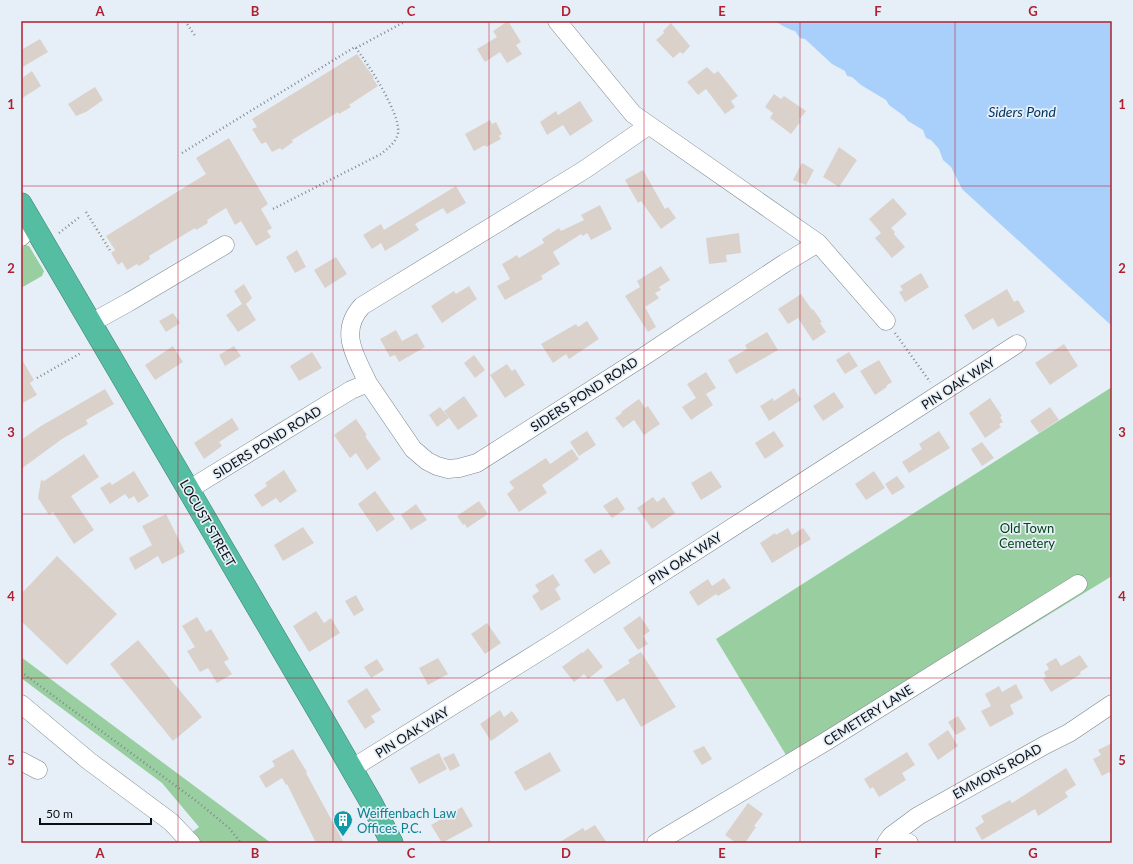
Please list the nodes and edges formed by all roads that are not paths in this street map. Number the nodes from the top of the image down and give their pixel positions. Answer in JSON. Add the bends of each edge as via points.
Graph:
{"nodes":[{"id":1,"x":556,"y":21,"type":"edge"},
{"id":2,"x":648,"y":126,"type":"junction"},
{"id":3,"x":21,"y":204,"type":"edge"},
{"id":4,"x":27,"y":231,"type":"edge"},
{"id":5,"x":818,"y":243,"type":"junction"},
{"id":6,"x":225,"y":245,"type":"dead end"},
{"id":7,"x":886,"y":321,"type":"road end"},
{"id":8,"x":91,"y":323,"type":"junction"},
{"id":9,"x":1017,"y":344,"type":"dead end"},
{"id":10,"x":368,"y":383,"type":"junction"},
{"id":11,"x":188,"y":490,"type":"junction"},
{"id":12,"x":1078,"y":584,"type":"dead end"},
{"id":13,"x":21,"y":704,"type":"edge"},
{"id":14,"x":1112,"y":704,"type":"edge"},
{"id":15,"x":21,"y":761,"type":"edge"},
{"id":16,"x":351,"y":769,"type":"junction"},
{"id":17,"x":38,"y":770,"type":"dead end"},
{"id":18,"x":889,"y":840,"type":"edge"},
{"id":19,"x":191,"y":843,"type":"edge"},
{"id":20,"x":393,"y":843,"type":"edge"},
{"id":21,"x":656,"y":843,"type":"edge"},
{"id":22,"x":910,"y":843,"type":"edge"}],
"edges":[{"from":1,"to":2,"type":"street","via":[[632,114]]},
{"from":2,"to":5,"type":"street"},
{"from":2,"to":10,"type":"street","name":"SIDERS POND ROAD","via":[[584,170],[362,306],[352,321],[350,340]]},
{"from":3,"to":4,"type":"highway","name":"LOCUST STREET"},
{"from":4,"to":8,"type":"highway","name":"LOCUST STREET"},
{"from":5,"to":7,"type":"street"},
{"from":5,"to":10,"type":"street","name":"SIDERS POND ROAD","via":[[477,463],[448,469],[427,461],[413,449]]},
{"from":6,"to":8,"type":"street"},
{"from":8,"to":11,"type":"highway","name":"LOCUST STREET"},
{"from":9,"to":16,"type":"street","name":"PIN OAK WAY","via":[[561,638]]},
{"from":10,"to":11,"type":"street","name":"SIDERS POND ROAD","via":[[351,390]]},
{"from":11,"to":16,"type":"highway","name":"LOCUST STREET"},
{"from":12,"to":21,"type":"street","name":"CEMETERY LANE","via":[[825,742]]},
{"from":13,"to":19,"type":"street","via":[[89,761],[171,822]]},
{"from":14,"to":18,"type":"street","name":"EMMONS ROAD","via":[[1069,733],[918,816]]},
{"from":15,"to":17,"type":"street"},
{"from":16,"to":20,"type":"highway","name":"LOCUST STREET"},
{"from":18,"to":22,"type":"street"}]}
